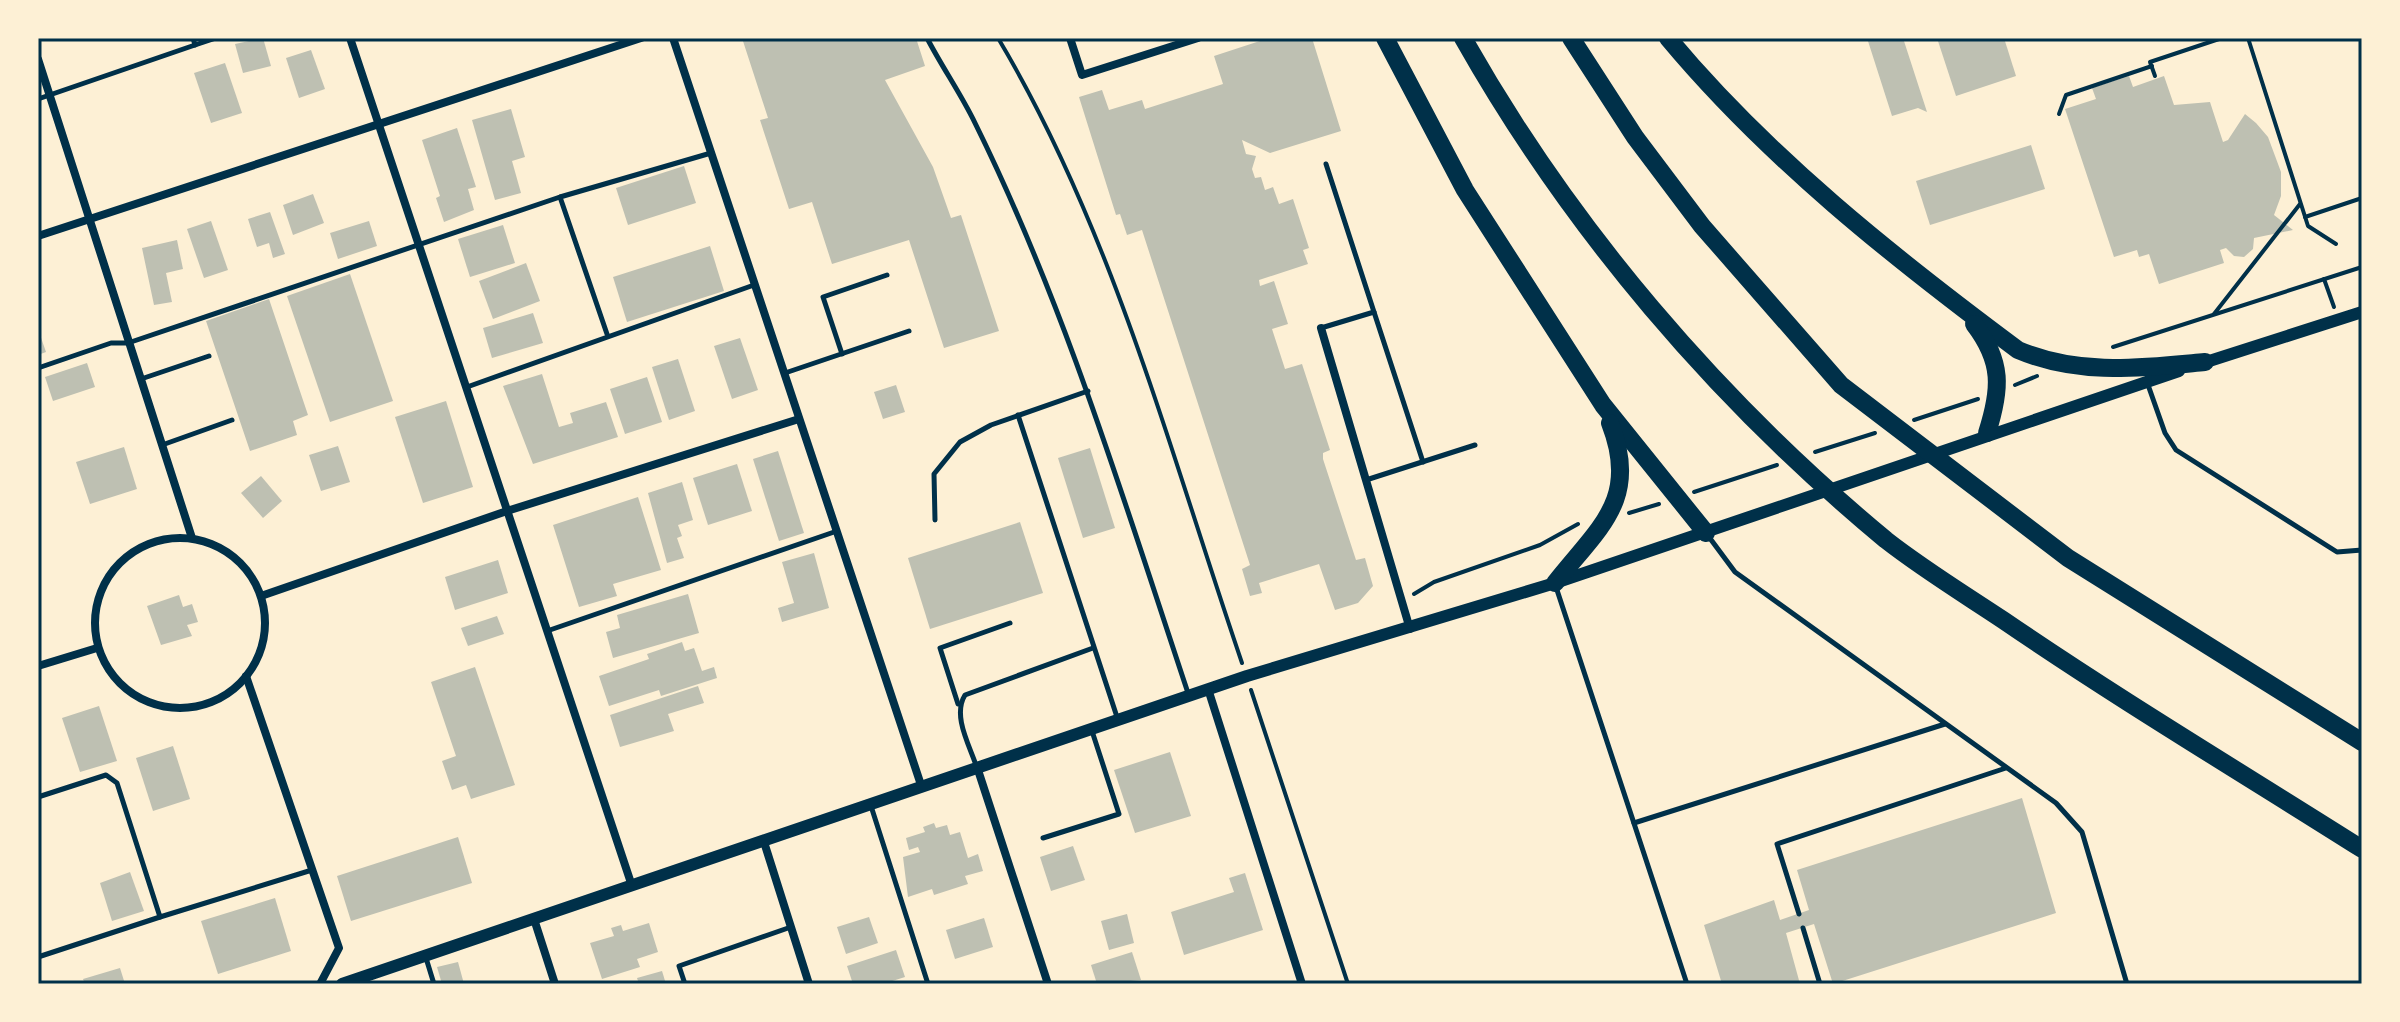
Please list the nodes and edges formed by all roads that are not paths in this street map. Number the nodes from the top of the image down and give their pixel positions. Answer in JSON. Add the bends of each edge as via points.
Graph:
{"nodes":[{"id":1,"x":216,"y":38,"type":"edge"},
{"id":2,"x":350,"y":38,"type":"edge"},
{"id":3,"x":641,"y":38,"type":"edge"},
{"id":4,"x":673,"y":38,"type":"edge"},
{"id":5,"x":927,"y":38,"type":"edge"},
{"id":6,"x":1070,"y":38,"type":"edge"},
{"id":7,"x":1198,"y":38,"type":"edge"},
{"id":8,"x":1385,"y":38,"type":"edge"},
{"id":9,"x":1463,"y":38,"type":"edge"},
{"id":10,"x":1571,"y":38,"type":"edge"},
{"id":11,"x":1668,"y":38,"type":"edge"},
{"id":12,"x":194,"y":41,"type":"edge"},
{"id":13,"x":38,"y":59,"type":"edge"},
{"id":14,"x":50,"y":95,"type":"junction"},
{"id":15,"x":38,"y":99,"type":"edge"},
{"id":16,"x":379,"y":124,"type":"junction"},
{"id":17,"x":711,"y":153,"type":"junction"},
{"id":18,"x":1326,"y":164,"type":"dead end"},
{"id":19,"x":560,"y":197,"type":"junction"},
{"id":20,"x":90,"y":219,"type":"junction"},
{"id":21,"x":38,"y":236,"type":"edge"},
{"id":22,"x":418,"y":244,"type":"junction"},
{"id":23,"x":887,"y":275,"type":"dead end"},
{"id":24,"x":754,"y":285,"type":"junction"},
{"id":25,"x":1963,"y":309,"type":"junction"},
{"id":26,"x":1374,"y":312,"type":"junction"},
{"id":27,"x":2362,"y":312,"type":"edge"},
{"id":28,"x":1321,"y":328,"type":"joint"},
{"id":29,"x":909,"y":331,"type":"dead end"},
{"id":30,"x":607,"y":334,"type":"junction"},
{"id":31,"x":128,"y":343,"type":"junction"},
{"id":32,"x":842,"y":354,"type":"junction"},
{"id":33,"x":209,"y":356,"type":"dead end"},
{"id":34,"x":2205,"y":362,"type":"junction"},
{"id":35,"x":38,"y":368,"type":"edge"},
{"id":36,"x":784,"y":373,"type":"junction"},
{"id":37,"x":141,"y":379,"type":"junction"},
{"id":38,"x":2147,"y":381,"type":"junction"},
{"id":39,"x":466,"y":387,"type":"junction"},
{"id":40,"x":1088,"y":391,"type":"junction"},
{"id":41,"x":1603,"y":405,"type":"junction"},
{"id":42,"x":1018,"y":415,"type":"junction"},
{"id":43,"x":799,"y":419,"type":"junction"},
{"id":44,"x":232,"y":420,"type":"dead end"},
{"id":45,"x":1987,"y":433,"type":"junction"},
{"id":46,"x":162,"y":445,"type":"junction"},
{"id":47,"x":1475,"y":445,"type":"dead end"},
{"id":48,"x":1423,"y":462,"type":"junction"},
{"id":49,"x":1366,"y":480,"type":"junction"},
{"id":50,"x":507,"y":511,"type":"junction"},
{"id":51,"x":935,"y":520,"type":"dead end"},
{"id":52,"x":837,"y":531,"type":"junction"},
{"id":53,"x":1706,"y":533,"type":"junction"},
{"id":54,"x":192,"y":538,"type":"junction"},
{"id":55,"x":2362,"y":550,"type":"edge"},
{"id":56,"x":1555,"y":583,"type":"junction"},
{"id":57,"x":261,"y":596,"type":"junction"},
{"id":58,"x":1010,"y":623,"type":"dead end"},
{"id":59,"x":1410,"y":629,"type":"junction"},
{"id":60,"x":547,"y":631,"type":"junction"},
{"id":61,"x":97,"y":648,"type":"junction"},
{"id":62,"x":1093,"y":648,"type":"junction"},
{"id":63,"x":38,"y":666,"type":"edge"},
{"id":64,"x":246,"y":676,"type":"junction"},
{"id":65,"x":1209,"y":692,"type":"junction"},
{"id":66,"x":1190,"y":698,"type":"junction"},
{"id":67,"x":958,"y":705,"type":"junction"},
{"id":68,"x":1119,"y":722,"type":"junction"},
{"id":69,"x":1946,"y":724,"type":"junction"},
{"id":70,"x":1092,"y":731,"type":"junction"},
{"id":71,"x":2362,"y":742,"type":"edge"},
{"id":72,"x":2007,"y":768,"type":"junction"},
{"id":73,"x":978,"y":770,"type":"junction"},
{"id":74,"x":922,"y":788,"type":"junction"},
{"id":75,"x":38,"y":797,"type":"edge"},
{"id":76,"x":871,"y":806,"type":"junction"},
{"id":77,"x":1634,"y":823,"type":"junction"},
{"id":78,"x":1043,"y":838,"type":"dead end"},
{"id":79,"x":764,"y":842,"type":"junction"},
{"id":80,"x":2362,"y":849,"type":"edge"},
{"id":81,"x":312,"y":870,"type":"junction"},
{"id":82,"x":632,"y":886,"type":"junction"},
{"id":83,"x":1799,"y":914,"type":"dead end"},
{"id":84,"x":160,"y":917,"type":"junction"},
{"id":85,"x":534,"y":919,"type":"junction"},
{"id":86,"x":791,"y":927,"type":"junction"},
{"id":87,"x":1803,"y":928,"type":"dead end"},
{"id":88,"x":425,"y":956,"type":"junction"},
{"id":89,"x":38,"y":957,"type":"edge"},
{"id":90,"x":320,"y":984,"type":"edge"},
{"id":91,"x":342,"y":984,"type":"edge"},
{"id":92,"x":434,"y":984,"type":"edge"},
{"id":93,"x":555,"y":984,"type":"edge"},
{"id":94,"x":685,"y":984,"type":"edge"},
{"id":95,"x":809,"y":984,"type":"edge"},
{"id":96,"x":928,"y":984,"type":"edge"},
{"id":97,"x":1048,"y":984,"type":"edge"},
{"id":98,"x":1302,"y":984,"type":"edge"},
{"id":99,"x":1687,"y":984,"type":"edge"},
{"id":100,"x":1820,"y":984,"type":"edge"},
{"id":101,"x":2127,"y":984,"type":"edge"}],
"edges":[{"from":1,"to":12,"type":"lane"},
{"from":2,"to":16,"type":"street"},
{"from":3,"to":16,"type":"street"},
{"from":4,"to":17,"type":"street"},
{"from":5,"to":40,"type":"lane","via":[[975,122]]},
{"from":6,"to":7,"type":"street","via":[[1082,75]]},
{"from":8,"to":41,"type":"highway","via":[[1465,190]]},
{"from":9,"to":80,"type":"highway","via":[[1556,184],[1634,291],[1753,418],[1887,540],[2077,671]]},
{"from":10,"to":71,"type":"highway","via":[[1635,137],[1702,226],[1841,385],[2080,566]]},
{"from":11,"to":25,"type":"highway","via":[[1711,89],[1789,163]]},
{"from":12,"to":14,"type":"lane"},
{"from":13,"to":14,"type":"street"},
{"from":14,"to":15,"type":"lane"},
{"from":14,"to":20,"type":"street"},
{"from":16,"to":20,"type":"street"},
{"from":16,"to":22,"type":"street"},
{"from":17,"to":19,"type":"lane"},
{"from":17,"to":24,"type":"street"},
{"from":18,"to":26,"type":"lane"},
{"from":19,"to":22,"type":"lane"},
{"from":19,"to":30,"type":"lane"},
{"from":20,"to":21,"type":"street"},
{"from":20,"to":31,"type":"street"},
{"from":22,"to":31,"type":"lane"},
{"from":22,"to":39,"type":"street"},
{"from":23,"to":32,"type":"lane","via":[[823,297]]},
{"from":24,"to":30,"type":"lane"},
{"from":24,"to":36,"type":"street"},
{"from":25,"to":34,"type":"highway","via":[[2018,350],[2043,361],[2083,369]]},
{"from":25,"to":45,"type":"highway","via":[[1983,335],[1997,368],[1998,398]]},
{"from":26,"to":28,"type":"lane"},
{"from":26,"to":48,"type":"lane"},
{"from":27,"to":34,"type":"street"},
{"from":28,"to":49,"type":"street"},
{"from":29,"to":32,"type":"lane"},
{"from":30,"to":39,"type":"lane"},
{"from":31,"to":35,"type":"lane","via":[[111,343]]},
{"from":31,"to":37,"type":"street"},
{"from":32,"to":36,"type":"lane"},
{"from":33,"to":37,"type":"lane"},
{"from":34,"to":38,"type":"street"},
{"from":36,"to":43,"type":"street"},
{"from":37,"to":46,"type":"street"},
{"from":38,"to":45,"type":"street"},
{"from":38,"to":55,"type":"lane","via":[[2176,450],[2337,552]]},
{"from":39,"to":50,"type":"street"},
{"from":40,"to":42,"type":"lane"},
{"from":40,"to":66,"type":"lane"},
{"from":41,"to":53,"type":"highway"},
{"from":41,"to":56,"type":"highway","via":[[1617,442],[1621,482],[1610,516]]},
{"from":42,"to":51,"type":"lane","via":[[960,442],[934,474]]},
{"from":42,"to":62,"type":"lane"},
{"from":43,"to":50,"type":"street"},
{"from":43,"to":52,"type":"street"},
{"from":44,"to":46,"type":"lane"},
{"from":45,"to":53,"type":"street"},
{"from":46,"to":54,"type":"street"},
{"from":47,"to":48,"type":"lane"},
{"from":48,"to":49,"type":"lane"},
{"from":49,"to":59,"type":"street"},
{"from":50,"to":57,"type":"street"},
{"from":50,"to":60,"type":"street"},
{"from":52,"to":60,"type":"lane"},
{"from":52,"to":74,"type":"street"},
{"from":53,"to":56,"type":"street"},
{"from":53,"to":69,"type":"lane","via":[[1735,572]]},
{"from":54,"to":57,"type":"street","via":[[234,557]]},
{"from":54,"to":61,"type":"street","via":[[163,539],[136,549],[115,567],[100,591],[94,619]]},
{"from":56,"to":59,"type":"street"},
{"from":56,"to":77,"type":"lane"},
{"from":57,"to":64,"type":"street","via":[[263,644]]},
{"from":58,"to":67,"type":"lane","via":[[940,648]]},
{"from":59,"to":65,"type":"street"},
{"from":60,"to":82,"type":"street"},
{"from":61,"to":63,"type":"street"},
{"from":61,"to":64,"type":"street","via":[[110,674],[131,695],[158,707],[187,709],[215,702]]},
{"from":62,"to":67,"type":"lane","via":[[965,695]]},
{"from":62,"to":68,"type":"lane"},
{"from":64,"to":81,"type":"street"},
{"from":65,"to":66,"type":"street"},
{"from":65,"to":98,"type":"street"},
{"from":66,"to":68,"type":"street"},
{"from":67,"to":73,"type":"lane"},
{"from":68,"to":70,"type":"street"},
{"from":69,"to":72,"type":"lane"},
{"from":69,"to":77,"type":"lane"},
{"from":70,"to":73,"type":"street"},
{"from":70,"to":78,"type":"lane","via":[[1119,814]]},
{"from":72,"to":83,"type":"lane","via":[[1777,844]]},
{"from":72,"to":101,"type":"lane","via":[[2056,803],[2082,832]]},
{"from":73,"to":74,"type":"street"},
{"from":73,"to":97,"type":"street"},
{"from":74,"to":76,"type":"street"},
{"from":75,"to":84,"type":"lane","via":[[106,775],[117,783]]},
{"from":76,"to":79,"type":"street"},
{"from":76,"to":96,"type":"lane"},
{"from":77,"to":99,"type":"lane"},
{"from":79,"to":82,"type":"street"},
{"from":79,"to":86,"type":"street"},
{"from":81,"to":84,"type":"lane"},
{"from":81,"to":90,"type":"street","via":[[339,948]]},
{"from":82,"to":85,"type":"street"},
{"from":84,"to":89,"type":"lane"},
{"from":85,"to":88,"type":"street"},
{"from":85,"to":93,"type":"street"},
{"from":86,"to":94,"type":"lane","via":[[679,966]]},
{"from":86,"to":95,"type":"street"},
{"from":87,"to":100,"type":"lane"},
{"from":88,"to":91,"type":"street"},
{"from":88,"to":92,"type":"lane"}]}
